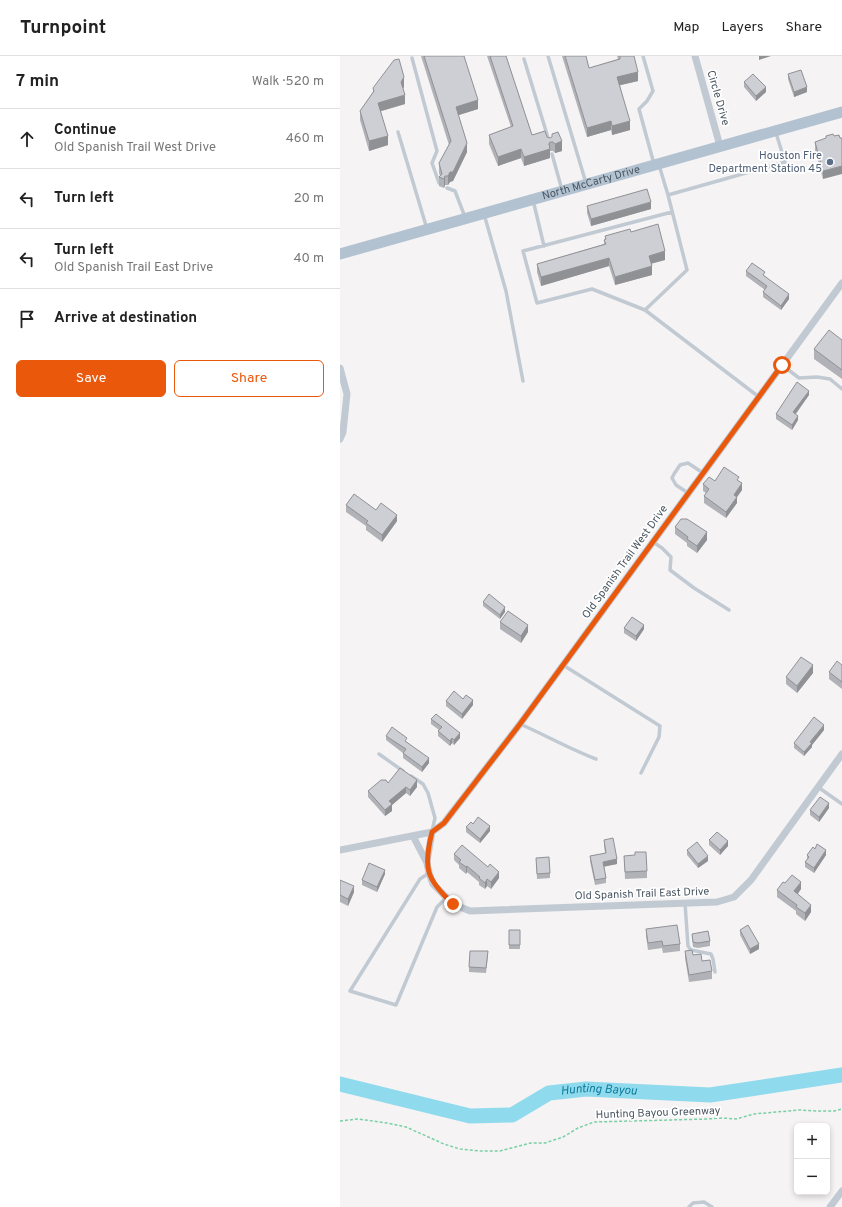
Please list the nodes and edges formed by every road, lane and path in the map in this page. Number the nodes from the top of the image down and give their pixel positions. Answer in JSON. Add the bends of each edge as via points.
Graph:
{"nodes":[{"id":1,"x":548,"y":56,"type":"edge"},
{"id":2,"x":643,"y":56,"type":"edge"},
{"id":3,"x":695,"y":56,"type":"edge"},
{"id":4,"x":412,"y":58,"type":"dead end"},
{"id":5,"x":524,"y":59,"type":"dead end"},
{"id":6,"x":842,"y":112,"type":"edge"},
{"id":7,"x":776,"y":131,"type":"junction"},
{"id":8,"x":398,"y":132,"type":"dead end"},
{"id":9,"x":549,"y":144,"type":"edge"},
{"id":10,"x":720,"y":146,"type":"junction"},
{"id":11,"x":552,"y":154,"type":"dead end"},
{"id":12,"x":657,"y":164,"type":"junction"},
{"id":13,"x":439,"y":183,"type":"edge"},
{"id":14,"x":586,"y":184,"type":"junction"},
{"id":15,"x":447,"y":188,"type":"dead end"},
{"id":16,"x":562,"y":191,"type":"junction"},
{"id":17,"x":668,"y":195,"type":"junction"},
{"id":18,"x":532,"y":199,"type":"junction"},
{"id":19,"x":672,"y":212,"type":"junction"},
{"id":20,"x":484,"y":213,"type":"junction"},
{"id":21,"x":465,"y":218,"type":"junction"},
{"id":22,"x":427,"y":229,"type":"junction"},
{"id":23,"x":544,"y":246,"type":"junction"},
{"id":24,"x":340,"y":254,"type":"edge"},
{"id":25,"x":842,"y":284,"type":"edge"},
{"id":26,"x":645,"y":310,"type":"junction"},
{"id":27,"x":782,"y":365,"type":"junction"},
{"id":28,"x":340,"y":368,"type":"edge"},
{"id":29,"x":523,"y":381,"type":"dead end"},
{"id":30,"x":842,"y":389,"type":"edge"},
{"id":31,"x":759,"y":397,"type":"junction"},
{"id":32,"x":340,"y":439,"type":"edge"},
{"id":33,"x":703,"y":473,"type":"junction"},
{"id":34,"x":688,"y":494,"type":"junction"},
{"id":35,"x":653,"y":542,"type":"junction"},
{"id":36,"x":729,"y":610,"type":"dead end"},
{"id":37,"x":563,"y":665,"type":"junction"},
{"id":38,"x":520,"y":724,"type":"junction"},
{"id":39,"x":379,"y":754,"type":"dead end"},
{"id":40,"x":842,"y":754,"type":"edge"},
{"id":41,"x":596,"y":759,"type":"dead end"},
{"id":42,"x":641,"y":773,"type":"dead end"},
{"id":43,"x":818,"y":787,"type":"junction"},
{"id":44,"x":841,"y":802,"type":"edge"},
{"id":45,"x":432,"y":832,"type":"junction"},
{"id":46,"x":413,"y":836,"type":"junction"},
{"id":47,"x":340,"y":850,"type":"edge"},
{"id":48,"x":427,"y":863,"type":"junction"},
{"id":49,"x":429,"y":873,"type":"junction"},
{"id":50,"x":446,"y":898,"type":"junction"},
{"id":51,"x":685,"y":903,"type":"junction"},
{"id":52,"x":715,"y":972,"type":"dead end"},
{"id":53,"x":842,"y":1109,"type":"edge"},
{"id":54,"x":340,"y":1121,"type":"edge"},
{"id":55,"x":842,"y":1191,"type":"edge"},
{"id":56,"x":689,"y":1207,"type":"edge"},
{"id":57,"x":712,"y":1207,"type":"edge"},
{"id":58,"x":830,"y":1207,"type":"edge"}],
"edges":[{"from":1,"to":14,"type":"lane"},
{"from":2,"to":12,"type":"lane","via":[[653,91],[639,109],[645,135]]},
{"from":3,"to":10,"type":"street","name":"Circle Drive"},
{"from":4,"to":13,"type":"lane","via":[[437,151],[432,163]]},
{"from":5,"to":9,"type":"lane"},
{"from":6,"to":7,"type":"main road","name":"North McCarty Drive"},
{"from":7,"to":10,"type":"main road","name":"North McCarty Drive"},
{"from":7,"to":17,"type":"lane","via":[[785,162]]},
{"from":8,"to":22,"type":"lane"},
{"from":10,"to":12,"type":"main road","name":"North McCarty Drive"},
{"from":11,"to":16,"type":"lane"},
{"from":12,"to":14,"type":"main road","name":"North McCarty Drive"},
{"from":12,"to":17,"type":"lane"},
{"from":14,"to":16,"type":"main road","name":"North McCarty Drive"},
{"from":15,"to":21,"type":"lane","via":[[455,191]]},
{"from":16,"to":18,"type":"main road","name":"North McCarty Drive"},
{"from":17,"to":19,"type":"lane"},
{"from":18,"to":20,"type":"main road","name":"North McCarty Drive"},
{"from":18,"to":23,"type":"lane"},
{"from":19,"to":23,"type":"lane"},
{"from":19,"to":26,"type":"lane","via":[[687,270]]},
{"from":20,"to":21,"type":"main road","name":"North McCarty Drive"},
{"from":20,"to":29,"type":"lane","via":[[506,291]]},
{"from":21,"to":22,"type":"main road","name":"North McCarty Drive"},
{"from":22,"to":24,"type":"main road","name":"North McCarty Drive"},
{"from":23,"to":26,"type":"lane","via":[[522,251],[536,303],[592,289]]},
{"from":25,"to":27,"type":"street","name":"Old Spanish Trail West Drive"},
{"from":26,"to":31,"type":"lane"},
{"from":27,"to":30,"type":"lane","via":[[799,378],[830,379]]},
{"from":27,"to":31,"type":"street","name":"Old Spanish Trail West Drive"},
{"from":28,"to":32,"type":"street","via":[[347,394]]},
{"from":31,"to":33,"type":"street","name":"Old Spanish Trail West Drive"},
{"from":33,"to":34,"type":"street","name":"Old Spanish Trail West Drive"},
{"from":33,"to":34,"type":"lane","via":[[688,463],[680,465],[672,478],[676,485]]},
{"from":34,"to":35,"type":"street","name":"Old Spanish Trail West Drive"},
{"from":35,"to":36,"type":"lane","via":[[671,557],[670,570]]},
{"from":35,"to":37,"type":"street","name":"Old Spanish Trail West Drive"},
{"from":37,"to":38,"type":"street","name":"Old Spanish Trail West Drive"},
{"from":37,"to":42,"type":"lane","via":[[660,726],[659,737]]},
{"from":38,"to":41,"type":"lane"},
{"from":38,"to":45,"type":"street","name":"Old Spanish Trail West Drive","via":[[444,823]]},
{"from":39,"to":45,"type":"lane","via":[[423,784],[428,792],[435,818]]},
{"from":40,"to":43,"type":"street","name":"Old Spanish Trail East Drive"},
{"from":43,"to":44,"type":"lane"},
{"from":43,"to":51,"type":"street","name":"Old Spanish Trail East Drive","via":[[751,880],[734,897],[717,902]]},
{"from":45,"to":46,"type":"street","name":"Old Spanish Trail West Drive"},
{"from":45,"to":48,"type":"street"},
{"from":46,"to":47,"type":"street","name":"Old Spanish Trail West Drive"},
{"from":46,"to":48,"type":"street","name":"Old Spanish Trail East Drive"},
{"from":48,"to":49,"type":"street","name":"Old Spanish Trail East Drive"},
{"from":49,"to":50,"type":"street","name":"Old Spanish Trail East Drive","via":[[433,884]]},
{"from":49,"to":50,"type":"lane","via":[[420,879],[350,991],[396,1005],[437,907]]},
{"from":50,"to":51,"type":"street","name":"Old Spanish Trail East Drive","via":[[470,911]]},
{"from":51,"to":52,"type":"lane","via":[[688,946],[691,950],[711,954]]},
{"from":53,"to":54,"type":"path","name":"Hunting Bayou Greenway","via":[[754,1114],[736,1119],[594,1122],[545,1143],[481,1151],[460,1149],[387,1122],[358,1119]]},
{"from":55,"to":58,"type":"street"},
{"from":56,"to":57,"type":"lane","via":[[693,1203],[704,1202]]}]}
